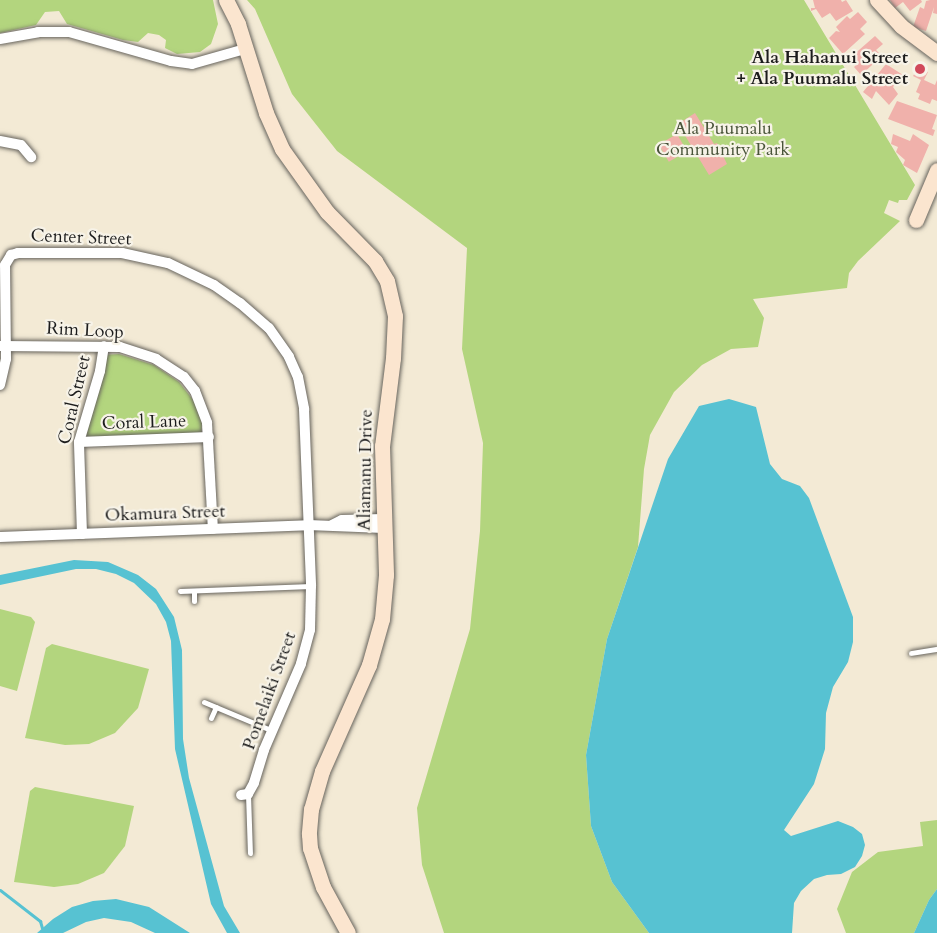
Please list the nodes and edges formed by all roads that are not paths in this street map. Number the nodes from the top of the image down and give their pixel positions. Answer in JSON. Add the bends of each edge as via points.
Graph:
{"nodes":[{"id":1,"x":226,"y":0,"type":"edge"},
{"id":2,"x":878,"y":0,"type":"edge"},
{"id":3,"x":0,"y":39,"type":"edge"},
{"id":4,"x":245,"y":49,"type":"junction"},
{"id":5,"x":937,"y":53,"type":"edge"},
{"id":6,"x":0,"y":141,"type":"edge"},
{"id":7,"x":31,"y":157,"type":"dead end"},
{"id":8,"x":937,"y":170,"type":"edge"},
{"id":9,"x":916,"y":220,"type":"dead end"},
{"id":10,"x":3,"y":346,"type":"edge"},
{"id":11,"x":104,"y":346,"type":"junction"},
{"id":12,"x":0,"y":385,"type":"edge"},
{"id":13,"x":209,"y":437,"type":"junction"},
{"id":14,"x":79,"y":442,"type":"junction"},
{"id":15,"x":384,"y":523,"type":"junction"},
{"id":16,"x":308,"y":525,"type":"junction"},
{"id":17,"x":213,"y":529,"type":"junction"},
{"id":18,"x":82,"y":534,"type":"junction"},
{"id":19,"x":0,"y":537,"type":"edge"},
{"id":20,"x":311,"y":586,"type":"junction"},
{"id":21,"x":180,"y":591,"type":"dead end"},
{"id":22,"x":194,"y":591,"type":"junction"},
{"id":23,"x":194,"y":601,"type":"dead end"},
{"id":24,"x":937,"y":649,"type":"edge"},
{"id":25,"x":910,"y":653,"type":"dead end"},
{"id":26,"x":204,"y":702,"type":"dead end"},
{"id":27,"x":216,"y":707,"type":"junction"},
{"id":28,"x":211,"y":718,"type":"dead end"},
{"id":29,"x":273,"y":731,"type":"junction"},
{"id":30,"x":245,"y":795,"type":"joint"},
{"id":31,"x":250,"y":853,"type":"dead end"},
{"id":32,"x":348,"y":933,"type":"edge"}],
"edges":[{"from":1,"to":4,"type":"street","name":"Aliamanu Drive"},
{"from":2,"to":5,"type":"street","via":[[901,26]]},
{"from":3,"to":4,"type":"street","via":[[38,32],[69,32],[192,64]]},
{"from":4,"to":15,"type":"street","name":"Aliamanu Drive","via":[[270,122],[289,162],[327,212],[375,261],[389,288],[396,331],[384,416]]},
{"from":6,"to":7,"type":"street","via":[[21,145]]},
{"from":8,"to":9,"type":"street"},
{"from":10,"to":11,"type":"street","name":"Rim Loop"},
{"from":10,"to":12,"type":"street","via":[[5,368]]},
{"from":10,"to":16,"type":"street","name":"Center Street","via":[[5,264],[15,254],[122,253],[168,263],[213,285],[269,328],[294,366],[304,409]]},
{"from":11,"to":13,"type":"street","name":"Rim Loop","via":[[142,352],[184,377],[202,406]]},
{"from":11,"to":14,"type":"street","name":"Coral Street"},
{"from":13,"to":14,"type":"street","name":"Coral Lane"},
{"from":13,"to":17,"type":"street","name":"Rim Loop"},
{"from":14,"to":18,"type":"street","name":"Coral Street"},
{"from":15,"to":16,"type":"street","name":"Okamura Street","via":[[342,520],[332,525]]},
{"from":15,"to":32,"type":"street","name":"Aliamanu Drive","via":[[386,575],[379,633],[361,686],[322,771],[310,816],[313,859]]},
{"from":16,"to":17,"type":"street","name":"Okamura Street"},
{"from":16,"to":20,"type":"street","name":"Pomelaiki Street"},
{"from":17,"to":18,"type":"street","name":"Okamura Street"},
{"from":18,"to":19,"type":"street","name":"Okamura Street"},
{"from":20,"to":22,"type":"lane"},
{"from":20,"to":29,"type":"street","name":"Pomelaiki Street","via":[[305,653]]},
{"from":21,"to":22,"type":"lane"},
{"from":22,"to":23,"type":"lane"},
{"from":24,"to":25,"type":"lane"},
{"from":26,"to":27,"type":"lane"},
{"from":27,"to":28,"type":"lane"},
{"from":27,"to":29,"type":"lane"},
{"from":29,"to":30,"type":"street","name":"Pomelaiki Street"},
{"from":30,"to":31,"type":"lane","name":"Pomelaiki Street"}]}
